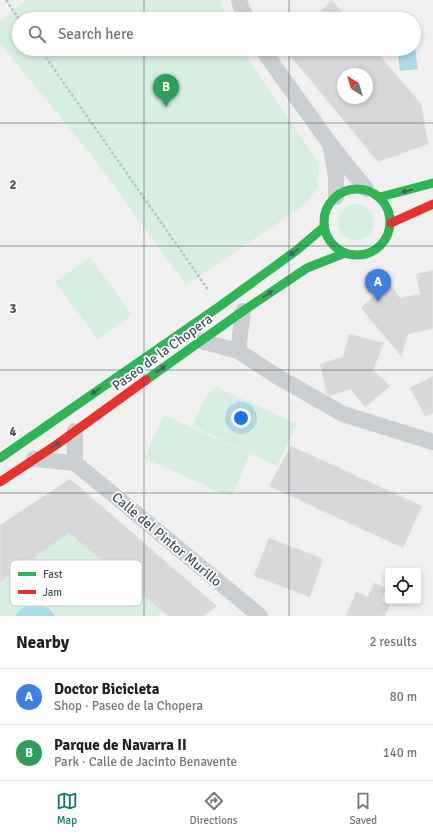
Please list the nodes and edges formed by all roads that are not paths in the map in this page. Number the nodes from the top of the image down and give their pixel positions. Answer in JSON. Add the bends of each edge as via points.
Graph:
{"nodes":[{"id":1,"x":239,"y":0,"type":"edge"},
{"id":2,"x":244,"y":12,"type":"edge"},
{"id":3,"x":267,"y":56,"type":"edge"},
{"id":4,"x":330,"y":144,"type":"junction"},
{"id":5,"x":433,"y":183,"type":"edge"},
{"id":6,"x":366,"y":189,"type":"junction"},
{"id":7,"x":336,"y":196,"type":"junction"},
{"id":8,"x":380,"y":197,"type":"junction"},
{"id":9,"x":433,"y":204,"type":"edge"},
{"id":10,"x":391,"y":223,"type":"junction"},
{"id":11,"x":324,"y":227,"type":"junction"},
{"id":12,"x":345,"y":253,"type":"junction"},
{"id":13,"x":242,"y":311,"type":"junction"},
{"id":14,"x":201,"y":341,"type":"junction"},
{"id":15,"x":238,"y":351,"type":"junction"},
{"id":16,"x":75,"y":431,"type":"junction"},
{"id":17,"x":429,"y":443,"type":"edge"},
{"id":18,"x":0,"y":458,"type":"edge"},
{"id":19,"x":34,"y":459,"type":"junction"},
{"id":20,"x":75,"y":463,"type":"junction"},
{"id":21,"x":0,"y":482,"type":"edge"},
{"id":22,"x":260,"y":616,"type":"edge"}],
"edges":[{"from":1,"to":2,"type":"street"},
{"from":3,"to":4,"type":"street"},
{"from":4,"to":6,"type":"street"},
{"from":4,"to":7,"type":"street","via":[[336,176]]},
{"from":5,"to":8,"type":"main road","one_way":true},
{"from":6,"to":7,"type":"main road","via":[[350,189]]},
{"from":6,"to":8,"type":"main road"},
{"from":7,"to":11,"type":"main road","via":[[326,210]]},
{"from":8,"to":10,"type":"main road","via":[[388,209]]},
{"from":9,"to":10,"type":"main road"},
{"from":10,"to":12,"type":"main road","via":[[386,239],[375,250],[360,256]]},
{"from":11,"to":12,"type":"main road","via":[[335,247]]},
{"from":11,"to":18,"type":"main road","name":"Paseo de la Chopera","one_way":true,"via":[[220,306]]},
{"from":13,"to":12,"type":"main road","name":"Paseo de la Chopera","one_way":true,"via":[[307,268]]},
{"from":13,"to":14,"type":"main road","name":"Paseo de la Chopera"},
{"from":13,"to":15,"type":"street"},
{"from":14,"to":15,"type":"street"},
{"from":16,"to":14,"type":"main road","name":"Paseo de la Chopera","one_way":true},
{"from":15,"to":17,"type":"street","via":[[343,414]]},
{"from":19,"to":16,"type":"main road","name":"Paseo de la Chopera","one_way":true},
{"from":16,"to":20,"type":"street"},
{"from":19,"to":20,"type":"street"},
{"from":19,"to":21,"type":"main road","name":"Paseo de la Chopera"},
{"from":20,"to":22,"type":"street","name":"Calle del Pintor Murillo"}]}
